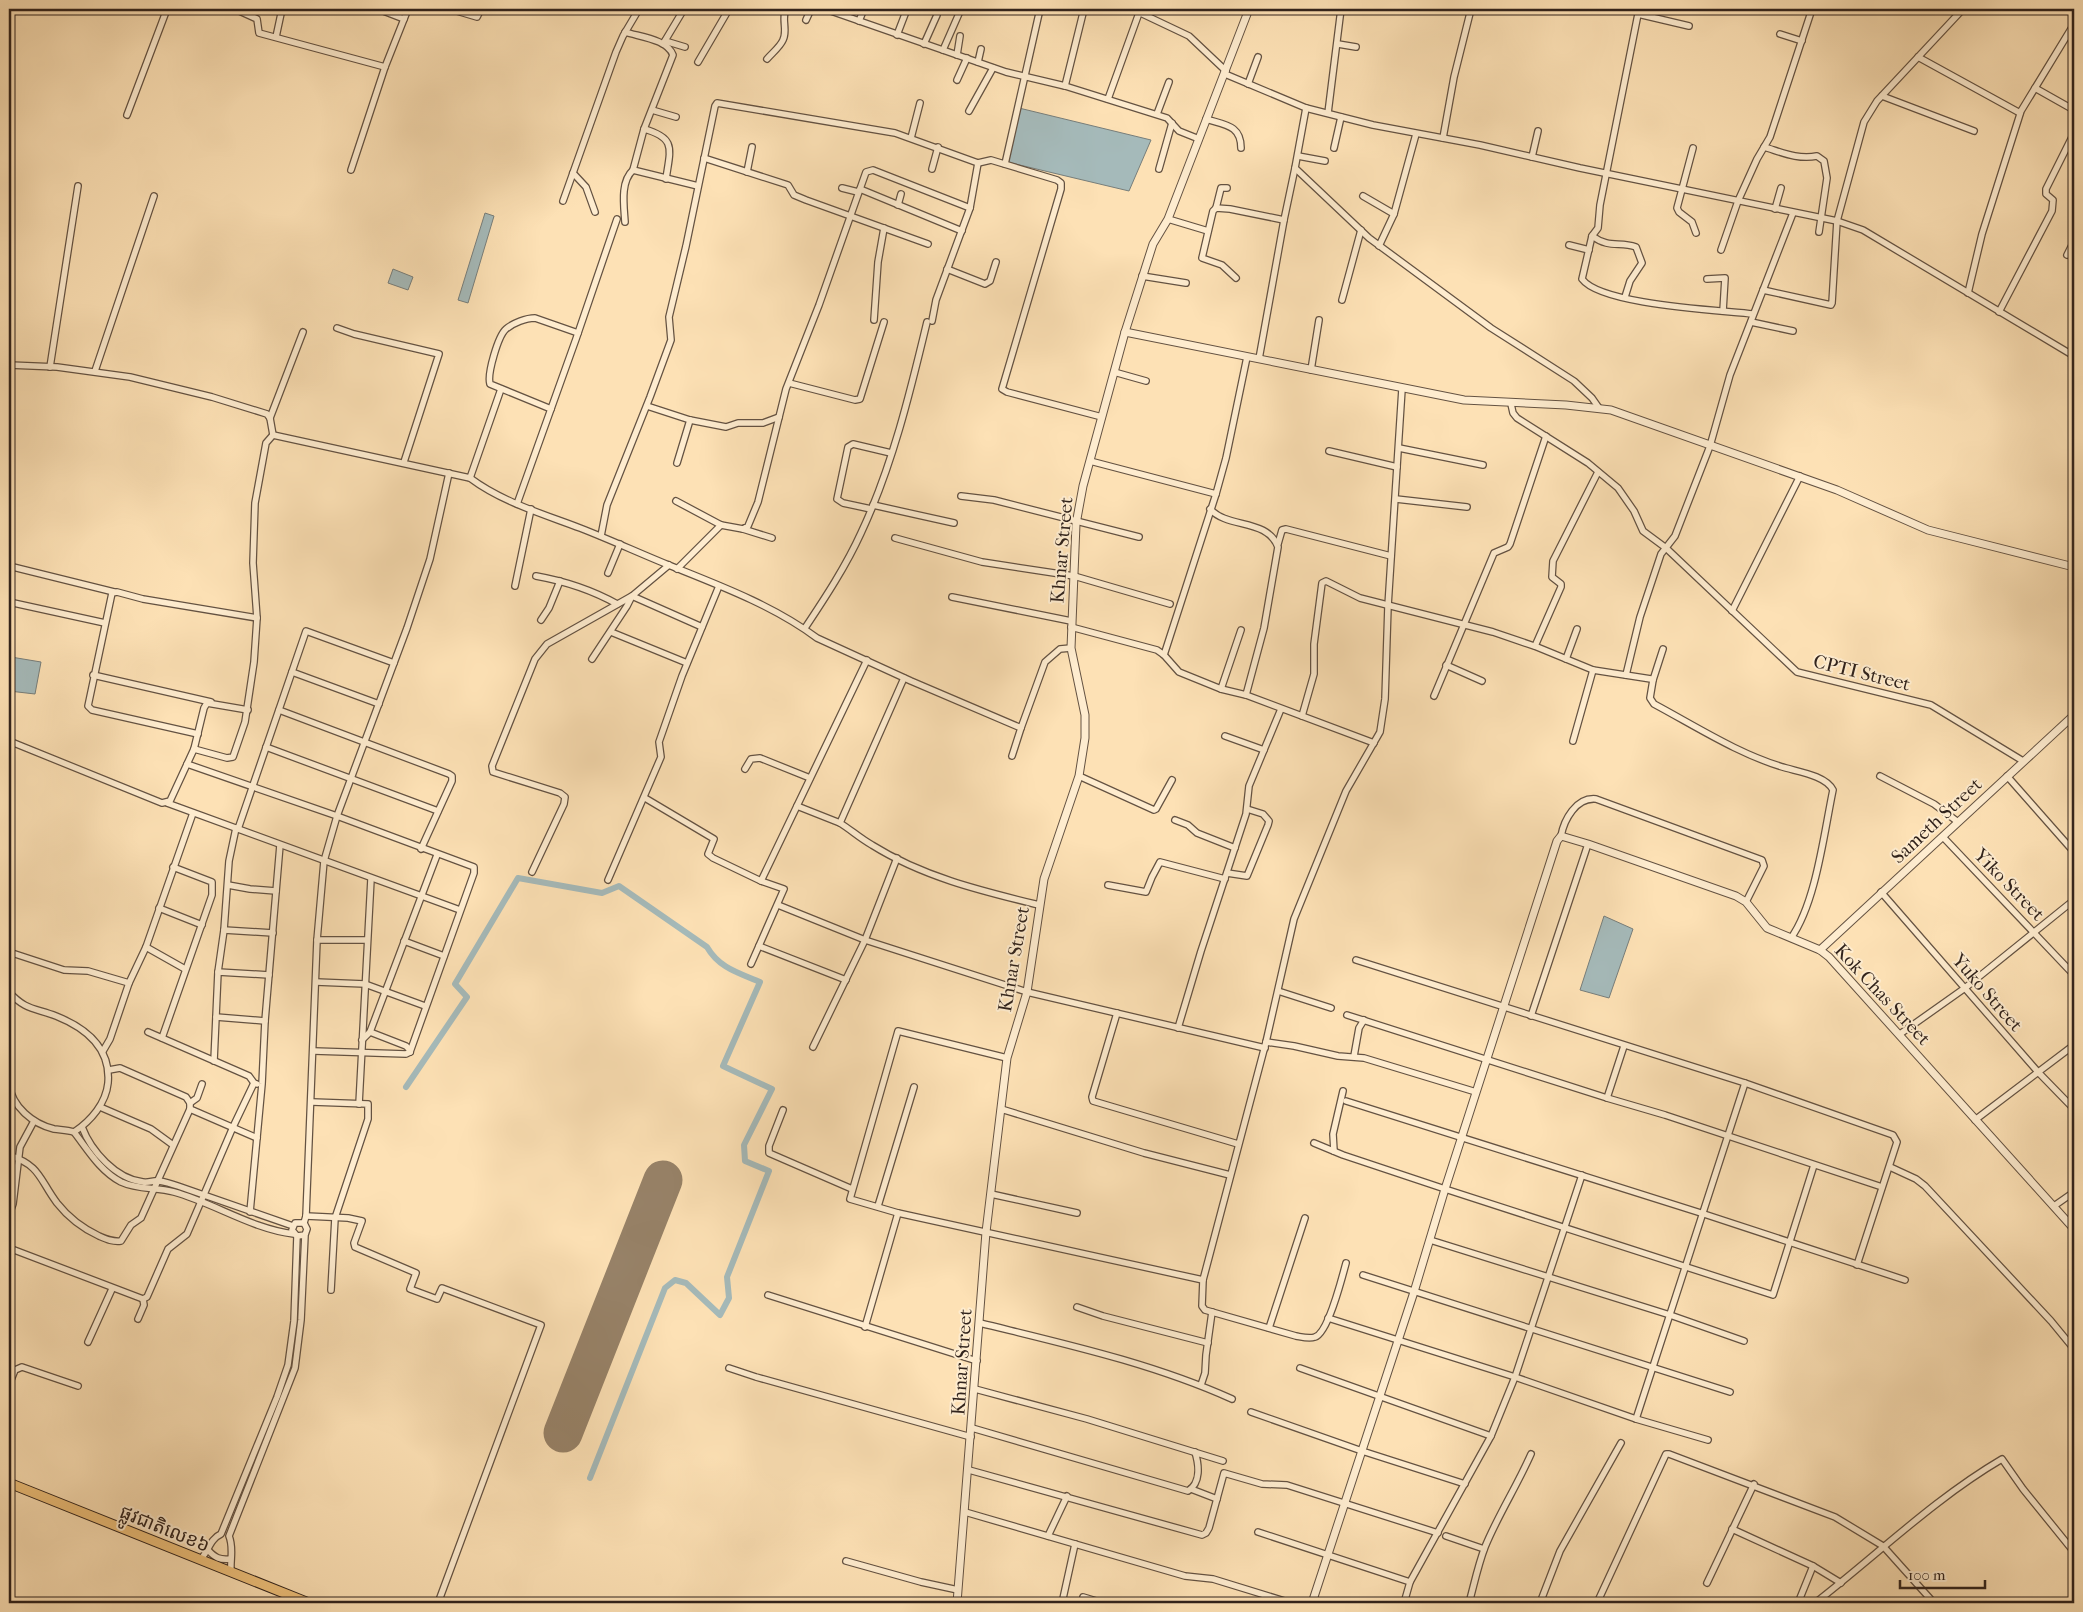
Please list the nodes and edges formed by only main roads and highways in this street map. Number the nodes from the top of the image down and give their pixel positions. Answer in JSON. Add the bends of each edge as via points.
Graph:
{"nodes":[{"id":1,"x":9,"y":1483,"type":"edge"},
{"id":2,"x":309,"y":1603,"type":"edge"}],
"edges":[{"from":1,"to":2,"type":"highway","name":"ផ្លូវជាតិលេខ៦"}]}
